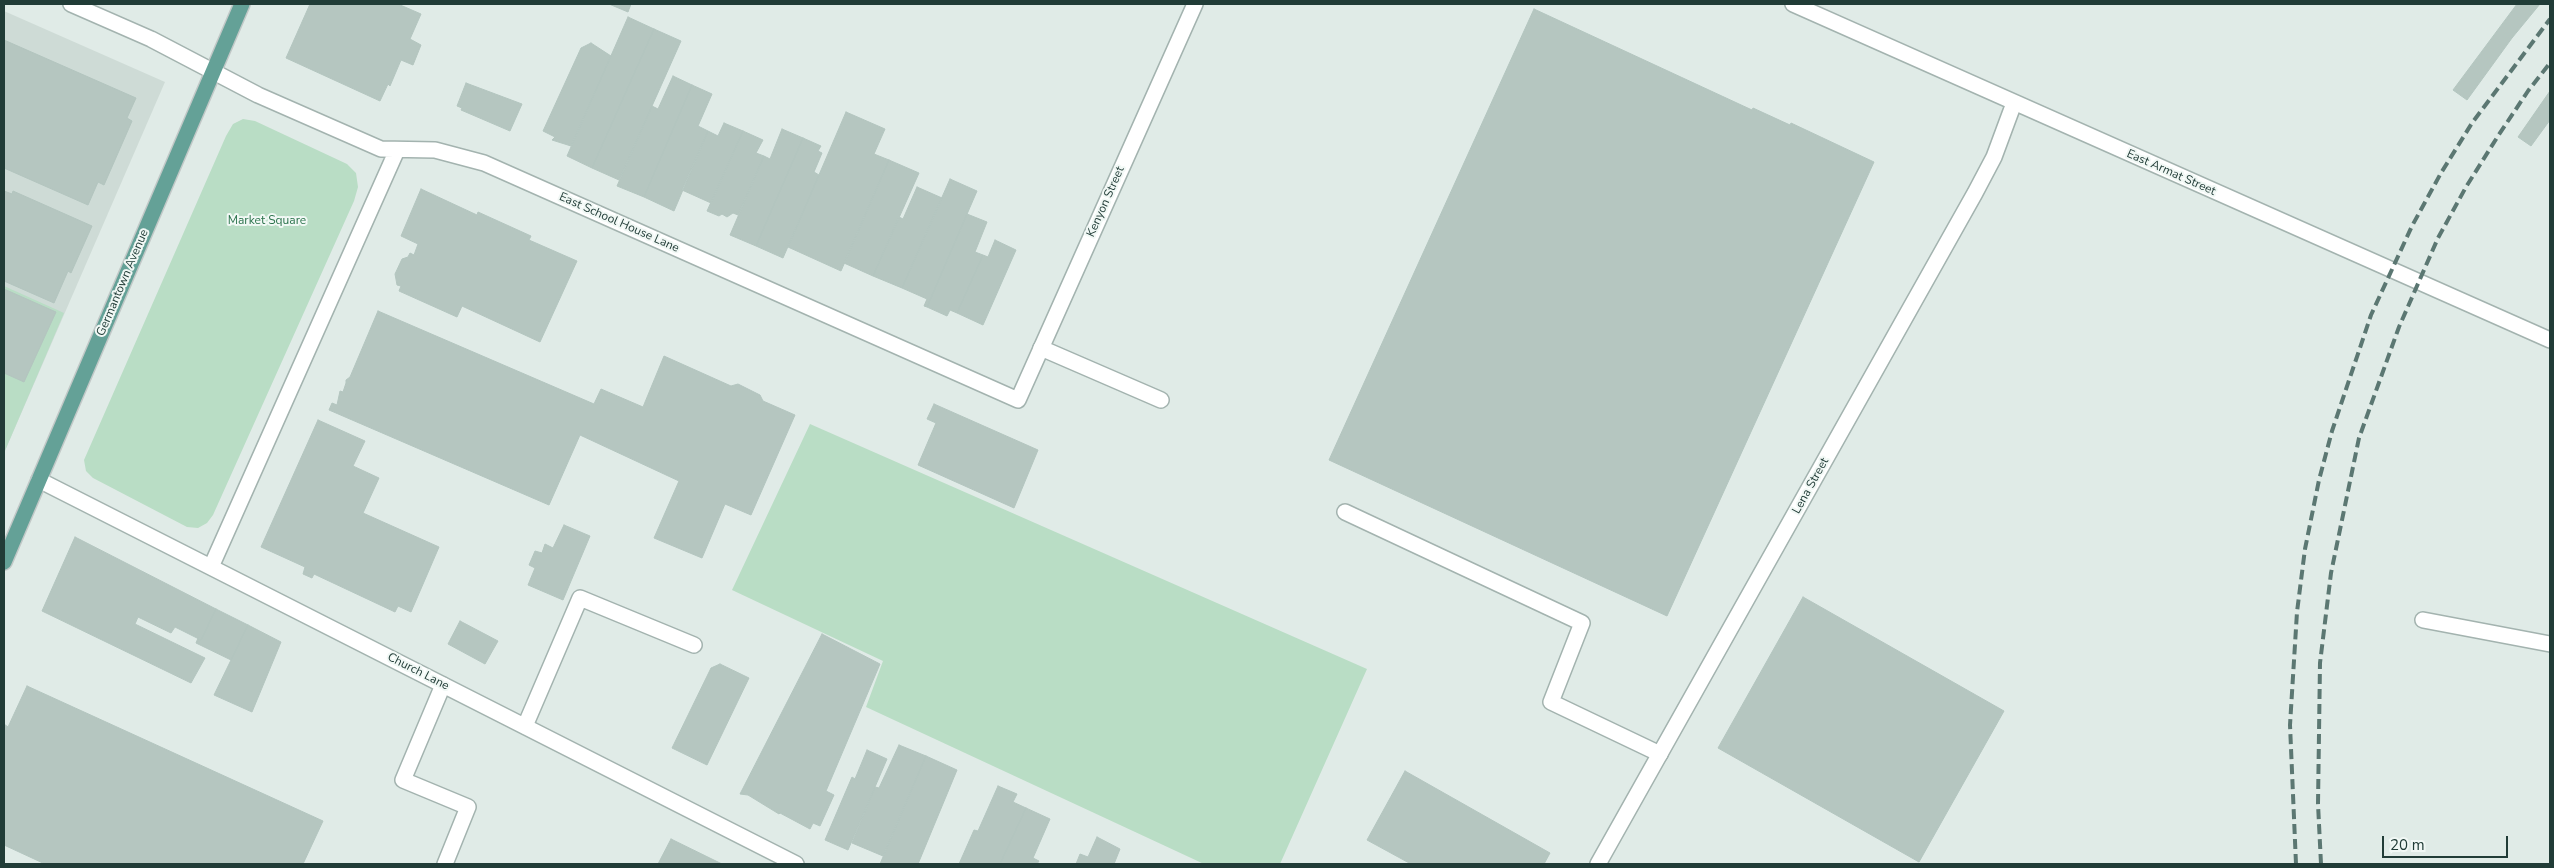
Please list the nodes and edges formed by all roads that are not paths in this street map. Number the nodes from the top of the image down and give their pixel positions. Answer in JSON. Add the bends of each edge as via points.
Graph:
{"nodes":[{"id":1,"x":71,"y":4,"type":"edge"},
{"id":2,"x":242,"y":4,"type":"edge"},
{"id":3,"x":1195,"y":4,"type":"edge"},
{"id":4,"x":1793,"y":4,"type":"edge"},
{"id":5,"x":214,"y":71,"type":"junction"},
{"id":6,"x":2014,"y":103,"type":"junction"},
{"id":7,"x":397,"y":150,"type":"junction"},
{"id":8,"x":2550,"y":340,"type":"edge"},
{"id":9,"x":1041,"y":348,"type":"junction"},
{"id":10,"x":1018,"y":400,"type":"joint"},
{"id":11,"x":1161,"y":400,"type":"dead end"},
{"id":12,"x":39,"y":480,"type":"junction"},
{"id":13,"x":1345,"y":512,"type":"dead end"},
{"id":14,"x":4,"y":562,"type":"edge"},
{"id":15,"x":211,"y":567,"type":"junction"},
{"id":16,"x":2423,"y":620,"type":"dead end"},
{"id":17,"x":2550,"y":644,"type":"edge"},
{"id":18,"x":694,"y":645,"type":"dead end"},
{"id":19,"x":443,"y":684,"type":"junction"},
{"id":20,"x":525,"y":726,"type":"junction"},
{"id":21,"x":1660,"y":754,"type":"junction"},
{"id":22,"x":445,"y":864,"type":"edge"},
{"id":23,"x":796,"y":864,"type":"edge"},
{"id":24,"x":1598,"y":864,"type":"edge"}],
"edges":[{"from":1,"to":5,"type":"street","name":"East School House Lane"},
{"from":2,"to":5,"type":"main road","name":"Germantown Avenue"},
{"from":3,"to":9,"type":"street","name":"Kenyon Street"},
{"from":4,"to":6,"type":"street","name":"East Armat Street"},
{"from":5,"to":7,"type":"street","name":"East School House Lane","via":[[381,148]]},
{"from":5,"to":12,"type":"main road","name":"Germantown Avenue"},
{"from":6,"to":8,"type":"street","name":"East Armat Street"},
{"from":6,"to":21,"type":"street","name":"Lena Street","via":[[1994,157],[1975,193]]},
{"from":7,"to":10,"type":"street","name":"East School House Lane","via":[[435,150],[484,163]]},
{"from":7,"to":15,"type":"street"},
{"from":9,"to":10,"type":"street","name":"Kenyon Street"},
{"from":9,"to":11,"type":"street"},
{"from":12,"to":14,"type":"main road","name":"Germantown Avenue"},
{"from":12,"to":15,"type":"street","name":"Church Lane"},
{"from":13,"to":21,"type":"street","via":[[1582,623],[1551,702]]},
{"from":15,"to":19,"type":"street","name":"Church Lane"},
{"from":16,"to":17,"type":"street"},
{"from":18,"to":20,"type":"street","via":[[580,598]]},
{"from":19,"to":20,"type":"street","name":"Church Lane"},
{"from":19,"to":22,"type":"street","via":[[403,780],[468,807]]},
{"from":20,"to":23,"type":"street","name":"Church Lane"},
{"from":21,"to":24,"type":"street","name":"Lena Street"}]}
